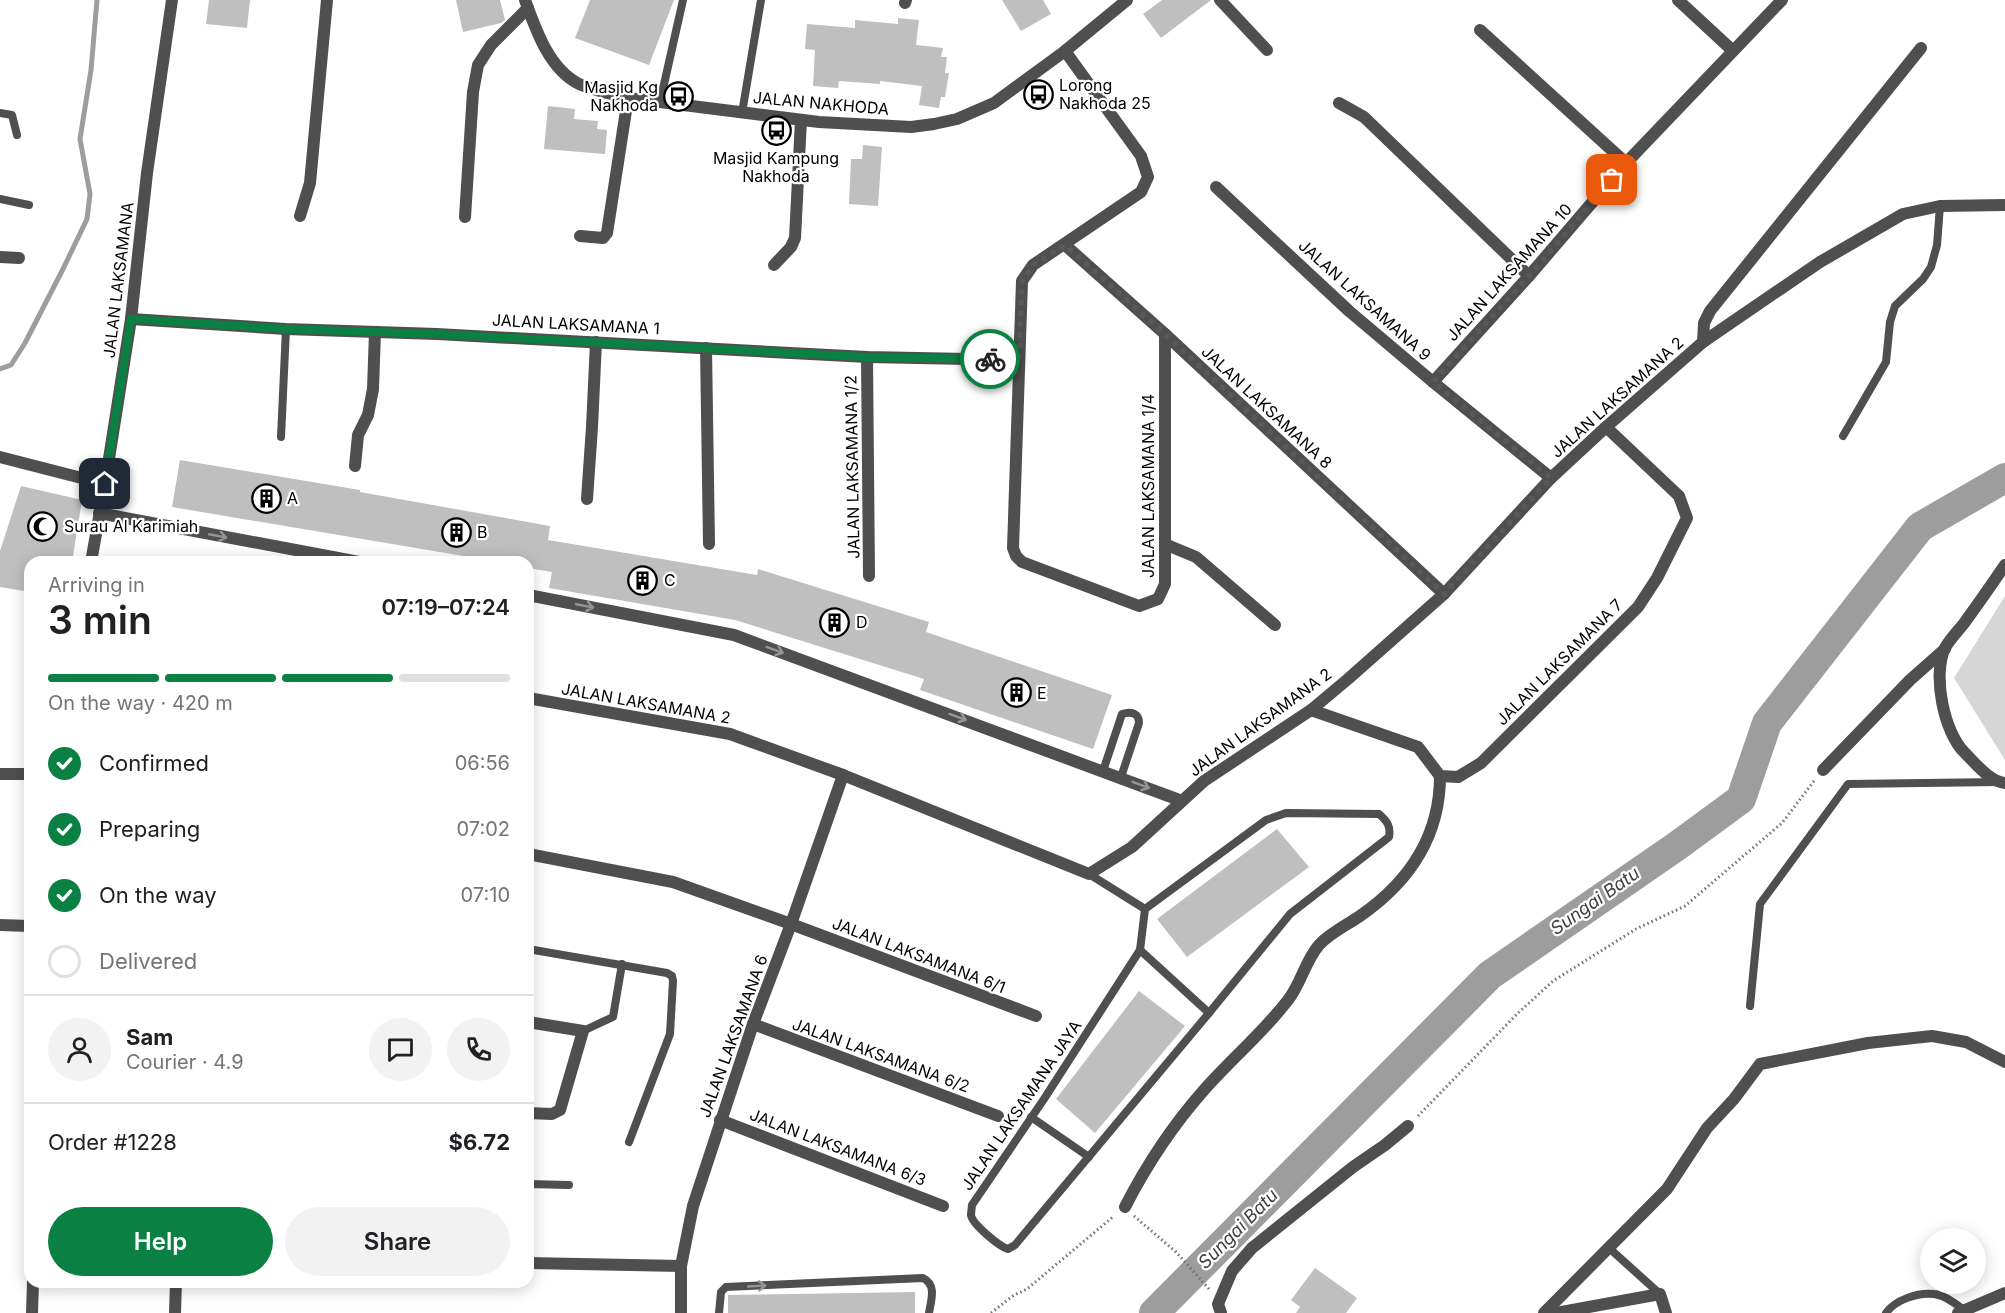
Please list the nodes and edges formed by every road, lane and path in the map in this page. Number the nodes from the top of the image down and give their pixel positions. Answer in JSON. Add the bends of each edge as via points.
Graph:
{"nodes":[{"id":1,"x":172,"y":0,"type":"edge"},
{"id":2,"x":327,"y":0,"type":"edge"},
{"id":3,"x":683,"y":0,"type":"edge"},
{"id":4,"x":761,"y":0,"type":"edge"},
{"id":5,"x":1127,"y":0,"type":"edge"},
{"id":6,"x":1220,"y":0,"type":"edge"},
{"id":7,"x":1678,"y":0,"type":"edge"},
{"id":8,"x":1782,"y":0,"type":"edge"},
{"id":9,"x":527,"y":4,"type":"edge"},
{"id":10,"x":1479,"y":30,"type":"dead end"},
{"id":11,"x":1921,"y":48,"type":"dead end"},
{"id":12,"x":1267,"y":50,"type":"dead end"},
{"id":13,"x":1732,"y":50,"type":"junction"},
{"id":14,"x":1065,"y":51,"type":"junction"},
{"id":15,"x":628,"y":98,"type":"junction"},
{"id":16,"x":660,"y":102,"type":"junction"},
{"id":17,"x":1340,"y":103,"type":"dead end"},
{"id":18,"x":0,"y":113,"type":"edge"},
{"id":19,"x":742,"y":113,"type":"junction"},
{"id":20,"x":801,"y":120,"type":"junction"},
{"id":21,"x":17,"y":135,"type":"dead end"},
{"id":22,"x":1626,"y":164,"type":"junction"},
{"id":23,"x":1216,"y":187,"type":"dead end"},
{"id":24,"x":0,"y":199,"type":"edge"},
{"id":25,"x":29,"y":205,"type":"dead end"},
{"id":26,"x":2005,"y":205,"type":"edge"},
{"id":27,"x":1940,"y":206,"type":"junction"},
{"id":28,"x":300,"y":216,"type":"dead end"},
{"id":29,"x":465,"y":217,"type":"dead end"},
{"id":30,"x":580,"y":236,"type":"dead end"},
{"id":31,"x":1065,"y":245,"type":"junction"},
{"id":32,"x":0,"y":257,"type":"edge"},
{"id":33,"x":19,"y":258,"type":"dead end"},
{"id":34,"x":774,"y":265,"type":"dead end"},
{"id":35,"x":1529,"y":276,"type":"junction"},
{"id":36,"x":131,"y":319,"type":"junction"},
{"id":37,"x":286,"y":329,"type":"junction"},
{"id":38,"x":375,"y":332,"type":"junction"},
{"id":39,"x":1165,"y":334,"type":"junction"},
{"id":40,"x":596,"y":342,"type":"junction"},
{"id":41,"x":1703,"y":342,"type":"junction"},
{"id":42,"x":706,"y":348,"type":"junction"},
{"id":43,"x":867,"y":357,"type":"junction"},
{"id":44,"x":1019,"y":360,"type":"junction"},
{"id":45,"x":1433,"y":382,"type":"junction"},
{"id":46,"x":1606,"y":427,"type":"junction"},
{"id":47,"x":1843,"y":436,"type":"dead end"},
{"id":48,"x":281,"y":437,"type":"dead end"},
{"id":49,"x":0,"y":457,"type":"edge"},
{"id":50,"x":355,"y":466,"type":"dead end"},
{"id":51,"x":1551,"y":478,"type":"junction"},
{"id":52,"x":105,"y":484,"type":"junction"},
{"id":53,"x":587,"y":500,"type":"dead end"},
{"id":54,"x":99,"y":513,"type":"junction"},
{"id":55,"x":710,"y":544,"type":"dead end"},
{"id":56,"x":1167,"y":544,"type":"junction"},
{"id":57,"x":92,"y":556,"type":"edge"},
{"id":58,"x":327,"y":556,"type":"edge"},
{"id":59,"x":2005,"y":565,"type":"edge"},
{"id":60,"x":870,"y":576,"type":"dead end"},
{"id":61,"x":1444,"y":594,"type":"junction"},
{"id":62,"x":534,"y":596,"type":"edge"},
{"id":63,"x":1275,"y":625,"type":"dead end"},
{"id":64,"x":1945,"y":649,"type":"junction"},
{"id":65,"x":534,"y":699,"type":"edge"},
{"id":66,"x":1311,"y":710,"type":"junction"},
{"id":67,"x":1823,"y":770,"type":"joint"},
{"id":68,"x":1103,"y":771,"type":"junction"},
{"id":69,"x":0,"y":774,"type":"edge"},
{"id":70,"x":24,"y":774,"type":"edge"},
{"id":71,"x":843,"y":775,"type":"junction"},
{"id":72,"x":1440,"y":776,"type":"junction"},
{"id":73,"x":1121,"y":777,"type":"junction"},
{"id":74,"x":2002,"y":783,"type":"edge"},
{"id":75,"x":1182,"y":801,"type":"junction"},
{"id":76,"x":534,"y":855,"type":"edge"},
{"id":77,"x":1089,"y":874,"type":"junction"},
{"id":78,"x":1145,"y":909,"type":"junction"},
{"id":79,"x":791,"y":924,"type":"junction"},
{"id":80,"x":0,"y":926,"type":"edge"},
{"id":81,"x":24,"y":926,"type":"edge"},
{"id":82,"x":534,"y":950,"type":"edge"},
{"id":83,"x":1140,"y":950,"type":"junction"},
{"id":84,"x":622,"y":964,"type":"junction"},
{"id":85,"x":1750,"y":1006,"type":"dead end"},
{"id":86,"x":1209,"y":1014,"type":"junction"},
{"id":87,"x":1036,"y":1016,"type":"dead end"},
{"id":88,"x":534,"y":1023,"type":"edge"},
{"id":89,"x":753,"y":1024,"type":"junction"},
{"id":90,"x":583,"y":1031,"type":"junction"},
{"id":91,"x":2005,"y":1062,"type":"edge"},
{"id":92,"x":534,"y":1113,"type":"edge"},
{"id":93,"x":998,"y":1116,"type":"dead end"},
{"id":94,"x":1031,"y":1117,"type":"junction"},
{"id":95,"x":720,"y":1120,"type":"junction"},
{"id":96,"x":1408,"y":1126,"type":"joint"},
{"id":97,"x":629,"y":1142,"type":"dead end"},
{"id":98,"x":1089,"y":1157,"type":"junction"},
{"id":99,"x":534,"y":1184,"type":"edge"},
{"id":100,"x":569,"y":1185,"type":"dead end"},
{"id":101,"x":943,"y":1206,"type":"dead end"},
{"id":102,"x":1125,"y":1207,"type":"junction"},
{"id":103,"x":1609,"y":1248,"type":"junction"},
{"id":104,"x":534,"y":1263,"type":"edge"},
{"id":105,"x":681,"y":1266,"type":"junction"},
{"id":106,"x":1207,"y":1286,"type":"dead end"},
{"id":107,"x":33,"y":1288,"type":"edge"},
{"id":108,"x":176,"y":1288,"type":"edge"},
{"id":109,"x":2005,"y":1293,"type":"edge"},
{"id":110,"x":1660,"y":1294,"type":"junction"},
{"id":111,"x":1216,"y":1310,"type":"edge"},
{"id":112,"x":1961,"y":1312,"type":"edge"},
{"id":113,"x":32,"y":1313,"type":"edge"},
{"id":114,"x":175,"y":1313,"type":"edge"},
{"id":115,"x":681,"y":1313,"type":"edge"},
{"id":116,"x":719,"y":1313,"type":"edge"},
{"id":117,"x":929,"y":1313,"type":"edge"},
{"id":118,"x":991,"y":1313,"type":"edge"},
{"id":119,"x":1544,"y":1313,"type":"edge"},
{"id":120,"x":1556,"y":1313,"type":"edge"},
{"id":121,"x":1666,"y":1313,"type":"edge"},
{"id":122,"x":1886,"y":1313,"type":"edge"}],
"edges":[{"from":1,"to":36,"type":"street","name":"JALAN LAKSAMANA"},
{"from":2,"to":28,"type":"street","via":[[310,183]]},
{"from":3,"to":16,"type":"lane"},
{"from":4,"to":19,"type":"lane"},
{"from":5,"to":14,"type":"street","name":"JALAN NAKHODA"},
{"from":6,"to":12,"type":"street"},
{"from":7,"to":13,"type":"street"},
{"from":8,"to":13,"type":"street","name":"JALAN LAKSAMANA 10"},
{"from":9,"to":15,"type":"street","name":"JALAN NAKHODA","via":[[553,62],[564,73],[600,92]]},
{"from":9,"to":29,"type":"street","via":[[478,65]]},
{"from":10,"to":22,"type":"street"},
{"from":11,"to":41,"type":"street","via":[[1710,311],[1704,323]]},
{"from":13,"to":22,"type":"street","name":"JALAN LAKSAMANA 10"},
{"from":14,"to":20,"type":"street","name":"JALAN NAKHODA","via":[[994,103],[957,119],[911,127]]},
{"from":14,"to":31,"type":"street","via":[[1141,156],[1148,177],[1141,192]]},
{"from":15,"to":16,"type":"street","name":"JALAN NAKHODA"},
{"from":15,"to":30,"type":"street","via":[[607,233],[603,238]]},
{"from":16,"to":19,"type":"street","name":"JALAN NAKHODA"},
{"from":17,"to":35,"type":"street","via":[[1364,117]]},
{"from":18,"to":21,"type":"lane","via":[[12,115]]},
{"from":19,"to":20,"type":"street","name":"JALAN NAKHODA"},
{"from":20,"to":34,"type":"street","via":[[795,238]]},
{"from":22,"to":35,"type":"street","name":"JALAN LAKSAMANA 10"},
{"from":23,"to":45,"type":"street","name":"JALAN LAKSAMANA 9","via":[[1349,311]]},
{"from":24,"to":25,"type":"lane"},
{"from":26,"to":27,"type":"street","name":"JALAN LAKSAMANA 2"},
{"from":27,"to":41,"type":"street","name":"JALAN LAKSAMANA 2","via":[[1903,214],[1820,262]]},
{"from":27,"to":47,"type":"lane","via":[[1931,267],[1895,306],[1886,362]]},
{"from":31,"to":39,"type":"street","name":"JALAN LAKSAMANA 8"},
{"from":31,"to":44,"type":"street","via":[[1033,265],[1022,281]]},
{"from":32,"to":33,"type":"street"},
{"from":35,"to":45,"type":"street","name":"JALAN LAKSAMANA 10"},
{"from":36,"to":37,"type":"street","name":"JALAN LAKSAMANA 1"},
{"from":36,"to":52,"type":"street","name":"JALAN LAKSAMANA"},
{"from":37,"to":38,"type":"street","name":"JALAN LAKSAMANA 1"},
{"from":37,"to":48,"type":"lane"},
{"from":38,"to":40,"type":"street","name":"JALAN LAKSAMANA 1"},
{"from":38,"to":50,"type":"street","via":[[373,389],[368,415],[358,435]]},
{"from":39,"to":56,"type":"street","name":"JALAN LAKSAMANA 1/4"},
{"from":39,"to":61,"type":"street","name":"JALAN LAKSAMANA 8"},
{"from":40,"to":42,"type":"street","name":"JALAN LAKSAMANA 1"},
{"from":40,"to":53,"type":"street"},
{"from":41,"to":46,"type":"street","name":"JALAN LAKSAMANA 2"},
{"from":42,"to":43,"type":"street","name":"JALAN LAKSAMANA 1"},
{"from":42,"to":55,"type":"street"},
{"from":43,"to":44,"type":"street","name":"JALAN LAKSAMANA 1"},
{"from":43,"to":60,"type":"street","name":"JALAN LAKSAMANA 1/2"},
{"from":44,"to":56,"type":"street","name":"JALAN LAKSAMANA 1/4","via":[[1013,548],[1016,556],[1022,562],[1139,606],[1158,599],[1166,584]]},
{"from":45,"to":51,"type":"street","name":"JALAN LAKSAMANA 9"},
{"from":46,"to":51,"type":"street","name":"JALAN LAKSAMANA 2"},
{"from":46,"to":72,"type":"street","name":"JALAN LAKSAMANA 7","via":[[1679,496],[1687,518],[1683,528],[1638,606],[1481,763],[1458,777]]},
{"from":49,"to":52,"type":"street"},
{"from":51,"to":61,"type":"street","name":"JALAN LAKSAMANA 2"},
{"from":52,"to":54,"type":"street","name":"JALAN LAKSAMANA"},
{"from":54,"to":57,"type":"street","name":"JALAN LAKSAMANA"},
{"from":54,"to":58,"type":"street","one_way":true},
{"from":56,"to":63,"type":"street","via":[[1196,557]]},
{"from":59,"to":64,"type":"street"},
{"from":61,"to":66,"type":"street","name":"JALAN LAKSAMANA 2"},
{"from":62,"to":68,"type":"street","one_way":true,"via":[[734,635]]},
{"from":64,"to":67,"type":"street"},
{"from":64,"to":74,"type":"street","via":[[1941,694],[1946,722],[1956,745]]},
{"from":65,"to":71,"type":"street","name":"JALAN LAKSAMANA 2","via":[[730,734]]},
{"from":66,"to":72,"type":"street","via":[[1418,747]]},
{"from":66,"to":75,"type":"street","name":"JALAN LAKSAMANA 2","via":[[1204,780]]},
{"from":67,"to":96,"type":"path","via":[[1782,823],[1685,906],[1636,928],[1553,981]]},
{"from":68,"to":73,"type":"street"},
{"from":68,"to":73,"type":"lane","via":[[1122,714],[1136,714],[1139,723]]},
{"from":69,"to":70,"type":"street"},
{"from":71,"to":77,"type":"street","name":"JALAN LAKSAMANA 2"},
{"from":71,"to":79,"type":"street","name":"JALAN LAKSAMANA 6"},
{"from":72,"to":102,"type":"street","via":[[1434,822],[1423,851],[1406,876],[1362,915],[1319,944],[1290,998],[1203,1091],[1143,1172]]},
{"from":73,"to":75,"type":"street","one_way":true},
{"from":74,"to":85,"type":"lane","via":[[1848,784],[1760,904]]},
{"from":75,"to":77,"type":"street","name":"JALAN LAKSAMANA 2","via":[[1132,847]]},
{"from":76,"to":79,"type":"street","name":"JALAN LAKSAMANA 6/1","via":[[673,882]]},
{"from":77,"to":78,"type":"lane"},
{"from":78,"to":83,"type":"lane","name":"JALAN LAKSAMANA JAYA"},
{"from":78,"to":86,"type":"lane","name":"JALAN LAKSAMANA JAYA","via":[[1277,815],[1379,814],[1387,821],[1389,837],[1290,914]]},
{"from":79,"to":87,"type":"street","name":"JALAN LAKSAMANA 6/1"},
{"from":79,"to":89,"type":"street","name":"JALAN LAKSAMANA 6"},
{"from":80,"to":81,"type":"street"},
{"from":82,"to":84,"type":"lane"},
{"from":83,"to":86,"type":"lane"},
{"from":83,"to":94,"type":"lane","name":"JALAN LAKSAMANA JAYA"},
{"from":84,"to":90,"type":"lane","via":[[612,1017]]},
{"from":84,"to":97,"type":"lane","via":[[667,973],[674,981],[670,1034]]},
{"from":86,"to":98,"type":"lane","name":"JALAN LAKSAMANA JAYA"},
{"from":88,"to":90,"type":"street"},
{"from":89,"to":93,"type":"street","name":"JALAN LAKSAMANA 6/2"},
{"from":89,"to":95,"type":"street","name":"JALAN LAKSAMANA 6"},
{"from":90,"to":92,"type":"street","via":[[560,1110]]},
{"from":91,"to":103,"type":"street","via":[[1966,1042],[1932,1036],[1868,1043],[1760,1064],[1707,1128],[1667,1189]]},
{"from":94,"to":98,"type":"lane"},
{"from":94,"to":98,"type":"lane","name":"JALAN LAKSAMANA JAYA","via":[[972,1205],[970,1215],[974,1222],[1002,1247],[1015,1245]]},
{"from":95,"to":101,"type":"street","name":"JALAN LAKSAMANA 6/3"},
{"from":95,"to":105,"type":"street","name":"JALAN LAKSAMANA 6","via":[[693,1206]]},
{"from":96,"to":111,"type":"street","via":[[1252,1248],[1232,1270]]},
{"from":99,"to":100,"type":"lane"},
{"from":102,"to":106,"type":"path"},
{"from":102,"to":118,"type":"path","via":[[1027,1289]]},
{"from":103,"to":110,"type":"lane"},
{"from":103,"to":119,"type":"street"},
{"from":104,"to":105,"type":"street"},
{"from":105,"to":115,"type":"street","name":"JALAN LAKSAMANA 6"},
{"from":107,"to":113,"type":"street"},
{"from":108,"to":114,"type":"street"},
{"from":109,"to":112,"type":"street"},
{"from":110,"to":120,"type":"street"},
{"from":110,"to":121,"type":"street"},
{"from":112,"to":122,"type":"lane","via":[[1953,1301],[1936,1293],[1912,1296]]},
{"from":116,"to":117,"type":"lane","one_way":true,"via":[[721,1292],[726,1287],[923,1278],[932,1287]]}]}
